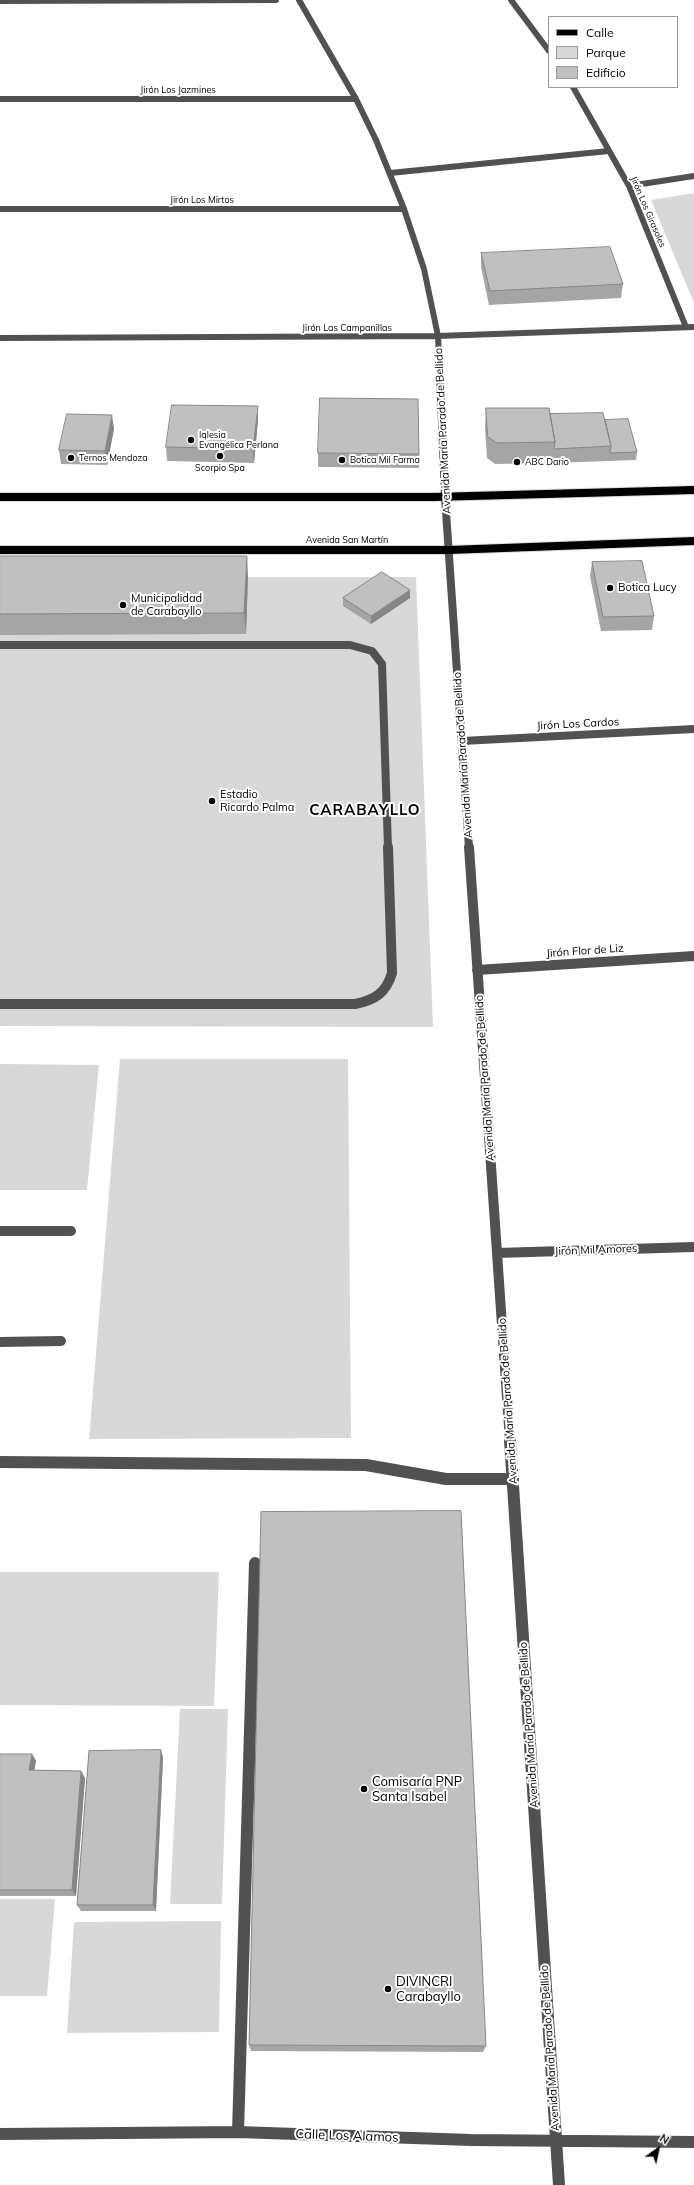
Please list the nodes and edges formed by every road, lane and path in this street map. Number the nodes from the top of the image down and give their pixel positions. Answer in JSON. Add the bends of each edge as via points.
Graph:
{"nodes":[{"id":1,"x":276,"y":0,"type":"edge"},
{"id":2,"x":299,"y":0,"type":"edge"},
{"id":3,"x":511,"y":0,"type":"edge"},
{"id":4,"x":0,"y":1,"type":"edge"},
{"id":5,"x":548,"y":50,"type":"edge"},
{"id":6,"x":574,"y":88,"type":"edge"},
{"id":7,"x":0,"y":99,"type":"edge"},
{"id":8,"x":356,"y":99,"type":"junction"},
{"id":9,"x":609,"y":151,"type":"junction"},
{"id":10,"x":390,"y":173,"type":"junction"},
{"id":11,"x":694,"y":176,"type":"edge"},
{"id":12,"x":629,"y":186,"type":"junction"},
{"id":13,"x":404,"y":209,"type":"junction"},
{"id":14,"x":0,"y":210,"type":"edge"},
{"id":15,"x":686,"y":327,"type":"junction"},
{"id":16,"x":694,"y":327,"type":"edge"},
{"id":17,"x":438,"y":336,"type":"junction"},
{"id":18,"x":0,"y":338,"type":"edge"},
{"id":19,"x":694,"y":490,"type":"edge"},
{"id":20,"x":0,"y":497,"type":"edge"},
{"id":21,"x":445,"y":497,"type":"junction"},
{"id":22,"x":694,"y":541,"type":"edge"},
{"id":23,"x":0,"y":550,"type":"edge"},
{"id":24,"x":449,"y":550,"type":"junction"},
{"id":25,"x":0,"y":645,"type":"edge"},
{"id":26,"x":694,"y":728,"type":"edge"},
{"id":27,"x":462,"y":741,"type":"junction"},
{"id":28,"x":694,"y":956,"type":"edge"},
{"id":29,"x":477,"y":970,"type":"junction"},
{"id":30,"x":0,"y":1004,"type":"edge"},
{"id":31,"x":0,"y":1231,"type":"edge"},
{"id":32,"x":71,"y":1231,"type":"dead end"},
{"id":33,"x":694,"y":1247,"type":"edge"},
{"id":34,"x":497,"y":1253,"type":"junction"},
{"id":35,"x":62,"y":1341,"type":"dead end"},
{"id":36,"x":0,"y":1342,"type":"edge"},
{"id":37,"x":0,"y":1462,"type":"edge"},
{"id":38,"x":513,"y":1479,"type":"junction"},
{"id":39,"x":255,"y":1563,"type":"dead end"},
{"id":40,"x":238,"y":2132,"type":"junction"},
{"id":41,"x":0,"y":2134,"type":"edge"},
{"id":42,"x":556,"y":2140,"type":"junction"},
{"id":43,"x":694,"y":2142,"type":"edge"},
{"id":44,"x":559,"y":2185,"type":"edge"}],
"edges":[{"from":1,"to":4,"type":"street"},
{"from":2,"to":8,"type":"street","name":"Avenida María Parado de Bellido"},
{"from":3,"to":5,"type":"street"},
{"from":6,"to":9,"type":"street","name":"Jirón Los Girasoles"},
{"from":7,"to":8,"type":"street","name":"Jirón Los Jazmines"},
{"from":8,"to":10,"type":"street","name":"Avenida María Parado de Bellido"},
{"from":9,"to":10,"type":"street"},
{"from":9,"to":12,"type":"street","name":"Jirón Los Girasoles"},
{"from":10,"to":13,"type":"street","name":"Avenida María Parado de Bellido"},
{"from":11,"to":12,"type":"street"},
{"from":12,"to":15,"type":"street","name":"Jirón Los Girasoles"},
{"from":13,"to":14,"type":"street","name":"Jirón Los Mirtos"},
{"from":13,"to":17,"type":"street","name":"Avenida María Parado de Bellido","via":[[424,270]]},
{"from":15,"to":16,"type":"street","name":"Jirón Las Campanillas"},
{"from":15,"to":17,"type":"street","name":"Jirón Las Campanillas"},
{"from":17,"to":18,"type":"street","name":"Jirón Las Campanillas"},
{"from":17,"to":21,"type":"street","name":"Avenida María Parado de Bellido"},
{"from":19,"to":21,"type":"main road","via":[[564,496]]},
{"from":20,"to":21,"type":"main road"},
{"from":21,"to":24,"type":"street","name":"Avenida María Parado de Bellido"},
{"from":22,"to":24,"type":"main road","name":"Avenida San Martín"},
{"from":23,"to":24,"type":"main road","name":"Avenida San Martín"},
{"from":24,"to":27,"type":"street","name":"Avenida María Parado de Bellido"},
{"from":25,"to":30,"type":"street","via":[[350,645],[372,651],[382,664],[392,973],[389,985],[382,994],[370,1001],[355,1004]]},
{"from":26,"to":27,"type":"street","name":"Jirón Los Cardos"},
{"from":27,"to":29,"type":"street","name":"Avenida María Parado de Bellido"},
{"from":28,"to":29,"type":"street","name":"Jirón Flor de Liz"},
{"from":29,"to":34,"type":"street","name":"Avenida María Parado de Bellido"},
{"from":31,"to":32,"type":"street"},
{"from":33,"to":34,"type":"street","name":"Jirón Mil Amores"},
{"from":34,"to":38,"type":"street","name":"Avenida María Parado de Bellido"},
{"from":35,"to":36,"type":"street"},
{"from":37,"to":38,"type":"street","via":[[366,1464],[446,1479]]},
{"from":38,"to":42,"type":"street","name":"Avenida María Parado de Bellido"},
{"from":39,"to":40,"type":"street"},
{"from":40,"to":41,"type":"street","name":"Calle Los Alamos"},
{"from":40,"to":42,"type":"street","name":"Calle Los Alamos","via":[[471,2140]]},
{"from":42,"to":43,"type":"street","name":"Calle Los Alamos"},
{"from":42,"to":44,"type":"street","name":"Avenida María Parado de Bellido"}]}
